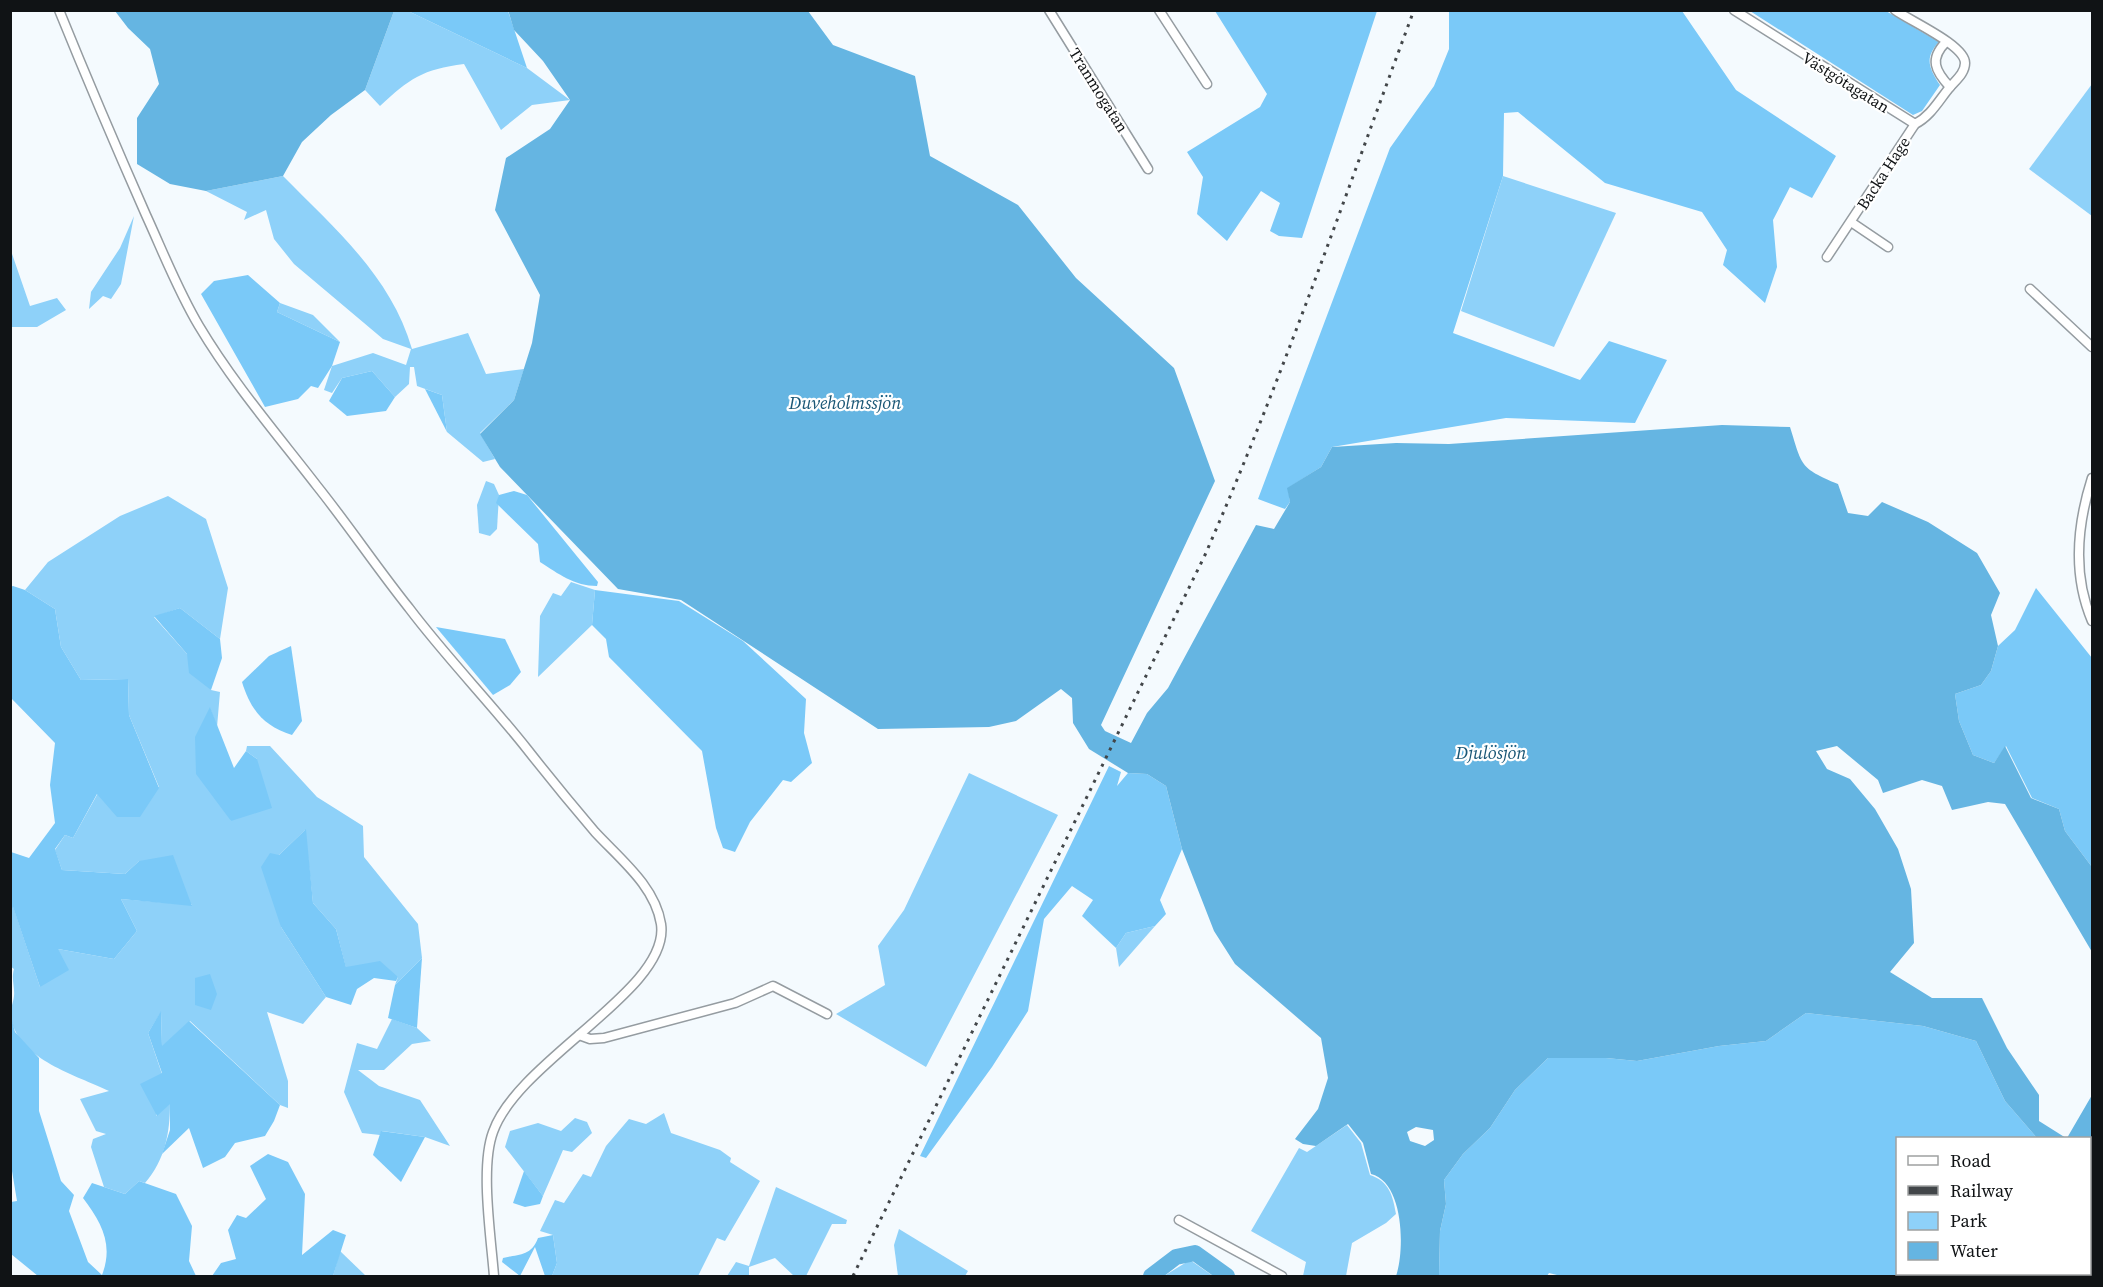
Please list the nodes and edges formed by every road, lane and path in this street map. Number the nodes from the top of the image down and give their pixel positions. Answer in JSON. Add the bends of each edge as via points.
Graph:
{"nodes":[{"id":1,"x":59,"y":10,"type":"edge"},
{"id":2,"x":1049,"y":10,"type":"edge"},
{"id":3,"x":1159,"y":10,"type":"edge"},
{"id":4,"x":1734,"y":10,"type":"edge"},
{"id":5,"x":1895,"y":10,"type":"edge"},
{"id":6,"x":1946,"y":42,"type":"junction"},
{"id":7,"x":1207,"y":84,"type":"dead end"},
{"id":8,"x":1950,"y":87,"type":"junction"},
{"id":9,"x":1915,"y":124,"type":"junction"},
{"id":10,"x":1148,"y":168,"type":"dead end"},
{"id":11,"x":1851,"y":222,"type":"junction"},
{"id":12,"x":1888,"y":247,"type":"dead end"},
{"id":13,"x":1827,"y":257,"type":"dead end"},
{"id":14,"x":2030,"y":289,"type":"dead end"},
{"id":15,"x":2092,"y":347,"type":"edge"},
{"id":16,"x":2092,"y":478,"type":"edge"},
{"id":17,"x":2092,"y":621,"type":"edge"},
{"id":18,"x":827,"y":1014,"type":"dead end"},
{"id":19,"x":579,"y":1035,"type":"junction"},
{"id":20,"x":1179,"y":1220,"type":"dead end"},
{"id":21,"x":494,"y":1276,"type":"edge"},
{"id":22,"x":1282,"y":1276,"type":"edge"}],
"edges":[{"from":1,"to":19,"type":"street","via":[[115,148],[176,282],[214,350],[410,609],[657,905],[661,942],[646,972]]},
{"from":2,"to":10,"type":"street","name":"Tranmogatan"},
{"from":3,"to":7,"type":"street"},
{"from":4,"to":9,"type":"street","name":"Västgötagatan"},
{"from":5,"to":6,"type":"street"},
{"from":6,"to":8,"type":"street","via":[[1934,62]]},
{"from":6,"to":8,"type":"street","via":[[1966,62],[1964,71]]},
{"from":8,"to":9,"type":"street","via":[[1925,119]]},
{"from":9,"to":11,"type":"street","name":"Backa Hage"},
{"from":11,"to":12,"type":"street","name":"Backa Hage"},
{"from":11,"to":13,"type":"street","name":"Backa Hage"},
{"from":14,"to":15,"type":"street"},
{"from":16,"to":17,"type":"street","via":[[2079,525],[2078,554],[2082,592]]},
{"from":18,"to":19,"type":"street","via":[[773,986],[735,1003],[604,1038]]},
{"from":19,"to":21,"type":"street","via":[[522,1084],[492,1134],[488,1184]]},
{"from":20,"to":22,"type":"street"}]}
